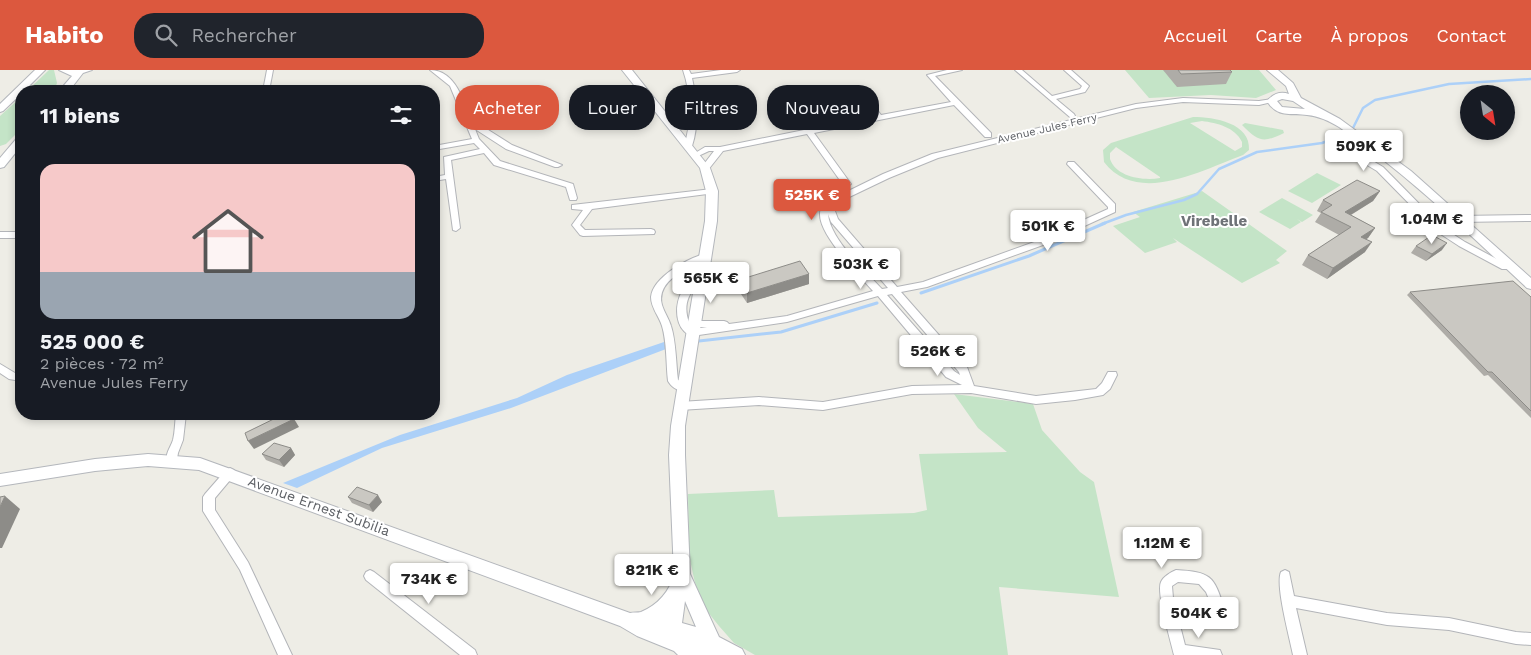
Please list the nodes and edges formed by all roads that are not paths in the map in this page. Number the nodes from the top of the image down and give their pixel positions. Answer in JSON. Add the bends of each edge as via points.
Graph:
{"nodes":[{"id":1,"x":40,"y":70,"type":"edge"},
{"id":2,"x":64,"y":70,"type":"edge"},
{"id":3,"x":270,"y":70,"type":"edge"},
{"id":4,"x":434,"y":70,"type":"edge"},
{"id":5,"x":628,"y":70,"type":"edge"},
{"id":6,"x":737,"y":70,"type":"edge"},
{"id":7,"x":959,"y":70,"type":"edge"},
{"id":8,"x":1018,"y":70,"type":"edge"},
{"id":9,"x":1067,"y":70,"type":"edge"},
{"id":10,"x":1272,"y":70,"type":"edge"},
{"id":11,"x":78,"y":71,"type":"edge"},
{"id":12,"x":688,"y":73,"type":"edge"},
{"id":13,"x":24,"y":85,"type":"edge"},
{"id":14,"x":68,"y":85,"type":"edge"},
{"id":15,"x":267,"y":85,"type":"edge"},
{"id":16,"x":455,"y":89,"type":"edge"},
{"id":17,"x":15,"y":94,"type":"edge"},
{"id":18,"x":1285,"y":96,"type":"junction"},
{"id":19,"x":1051,"y":98,"type":"junction"},
{"id":20,"x":1297,"y":99,"type":"junction"},
{"id":21,"x":956,"y":103,"type":"junction"},
{"id":22,"x":1276,"y":105,"type":"junction"},
{"id":23,"x":0,"y":108,"type":"edge"},
{"id":24,"x":1307,"y":110,"type":"junction"},
{"id":25,"x":1071,"y":116,"type":"dead end"},
{"id":26,"x":879,"y":118,"type":"edge"},
{"id":27,"x":473,"y":130,"type":"edge"},
{"id":28,"x":482,"y":130,"type":"edge"},
{"id":29,"x":818,"y":130,"type":"edge"},
{"id":30,"x":808,"y":132,"type":"junction"},
{"id":31,"x":988,"y":135,"type":"dead end"},
{"id":32,"x":1358,"y":137,"type":"junction"},
{"id":33,"x":476,"y":140,"type":"junction"},
{"id":34,"x":15,"y":147,"type":"edge"},
{"id":35,"x":440,"y":147,"type":"edge"},
{"id":36,"x":484,"y":151,"type":"junction"},
{"id":37,"x":692,"y":151,"type":"junction"},
{"id":38,"x":718,"y":151,"type":"junction"},
{"id":39,"x":1370,"y":154,"type":"junction"},
{"id":40,"x":1071,"y":164,"type":"dead end"},
{"id":41,"x":0,"y":165,"type":"edge"},
{"id":42,"x":558,"y":165,"type":"dead end"},
{"id":43,"x":705,"y":168,"type":"junction"},
{"id":44,"x":450,"y":176,"type":"junction"},
{"id":45,"x":440,"y":177,"type":"edge"},
{"id":46,"x":847,"y":184,"type":"dead end"},
{"id":47,"x":864,"y":187,"type":"junction"},
{"id":48,"x":712,"y":191,"type":"junction"},
{"id":49,"x":589,"y":207,"type":"junction"},
{"id":50,"x":1531,"y":218,"type":"edge"},
{"id":51,"x":1459,"y":219,"type":"junction"},
{"id":52,"x":456,"y":228,"type":"dead end"},
{"id":53,"x":651,"y":232,"type":"dead end"},
{"id":54,"x":0,"y":235,"type":"edge"},
{"id":55,"x":15,"y":235,"type":"edge"},
{"id":56,"x":704,"y":257,"type":"junction"},
{"id":57,"x":1505,"y":266,"type":"junction"},
{"id":58,"x":1531,"y":285,"type":"edge"},
{"id":59,"x":893,"y":290,"type":"junction"},
{"id":60,"x":879,"y":293,"type":"junction"},
{"id":61,"x":1531,"y":294,"type":"edge"},
{"id":62,"x":693,"y":328,"type":"junction"},
{"id":63,"x":0,"y":368,"type":"edge"},
{"id":64,"x":1112,"y":375,"type":"dead end"},
{"id":65,"x":15,"y":376,"type":"edge"},
{"id":66,"x":683,"y":387,"type":"junction"},
{"id":67,"x":969,"y":387,"type":"junction"},
{"id":68,"x":680,"y":406,"type":"junction"},
{"id":69,"x":181,"y":420,"type":"edge"},
{"id":70,"x":172,"y":461,"type":"junction"},
{"id":71,"x":230,"y":473,"type":"junction"},
{"id":72,"x":0,"y":480,"type":"edge"},
{"id":73,"x":370,"y":576,"type":"dead end"},
{"id":74,"x":1285,"y":576,"type":"dead end"},
{"id":75,"x":680,"y":582,"type":"junction"},
{"id":76,"x":1288,"y":601,"type":"junction"},
{"id":77,"x":1218,"y":608,"type":"dead end"},
{"id":78,"x":634,"y":620,"type":"junction"},
{"id":79,"x":1531,"y":639,"type":"edge"},
{"id":80,"x":695,"y":647,"type":"edge"},
{"id":81,"x":1181,"y":653,"type":"edge"},
{"id":82,"x":285,"y":655,"type":"edge"},
{"id":83,"x":470,"y":655,"type":"edge"},
{"id":84,"x":736,"y":655,"type":"edge"},
{"id":85,"x":1215,"y":655,"type":"edge"},
{"id":86,"x":1300,"y":655,"type":"edge"}],
"edges":[{"from":1,"to":13,"type":"street"},
{"from":2,"to":11,"type":"street","via":[[68,73]]},
{"from":3,"to":15,"type":"street"},
{"from":4,"to":16,"type":"street"},
{"from":5,"to":37,"type":"street"},
{"from":6,"to":12,"type":"street"},
{"from":7,"to":21,"type":"street","via":[[930,75]]},
{"from":8,"to":19,"type":"street"},
{"from":9,"to":19,"type":"street","via":[[1086,86],[1084,91]]},
{"from":10,"to":18,"type":"street","via":[[1286,89]]},
{"from":10,"to":20,"type":"street","via":[[1290,86]]},
{"from":11,"to":14,"type":"street"},
{"from":12,"to":37,"type":"street"},
{"from":17,"to":23,"type":"street"},
{"from":18,"to":20,"type":"street"},
{"from":18,"to":22,"type":"street","via":[[1275,98]]},
{"from":19,"to":25,"type":"street"},
{"from":20,"to":24,"type":"street"},
{"from":21,"to":26,"type":"street"},
{"from":21,"to":31,"type":"street"},
{"from":22,"to":24,"type":"street","via":[[1293,113]]},
{"from":22,"to":47,"type":"street","name":"Avenue Jules Ferry","via":[[1183,100],[1136,106],[935,156]]},
{"from":24,"to":32,"type":"street","via":[[1324,115]]},
{"from":27,"to":33,"type":"street"},
{"from":28,"to":42,"type":"street","via":[[508,146]]},
{"from":29,"to":30,"type":"street"},
{"from":30,"to":38,"type":"street"},
{"from":30,"to":46,"type":"street"},
{"from":32,"to":39,"type":"street"},
{"from":32,"to":51,"type":"street","via":[[1408,173]]},
{"from":33,"to":35,"type":"street"},
{"from":33,"to":36,"type":"street"},
{"from":34,"to":41,"type":"street"},
{"from":36,"to":44,"type":"street","via":[[447,159]]},
{"from":36,"to":49,"type":"street","via":[[502,166],[570,186],[574,203]]},
{"from":37,"to":38,"type":"street"},
{"from":37,"to":38,"type":"street","via":[[703,156]]},
{"from":37,"to":43,"type":"street"},
{"from":38,"to":43,"type":"street"},
{"from":39,"to":57,"type":"street","via":[[1409,177]]},
{"from":39,"to":57,"type":"street","via":[[1370,163],[1380,169],[1439,229]]},
{"from":40,"to":59,"type":"street","via":[[1112,206],[1112,210],[1024,250],[924,285]]},
{"from":43,"to":48,"type":"street"},
{"from":44,"to":45,"type":"street"},
{"from":44,"to":52,"type":"street"},
{"from":47,"to":59,"type":"street","name":"Avenue Jules Ferry","via":[[834,207],[831,214]]},
{"from":47,"to":60,"type":"street","name":"Avenue Jules Ferry","via":[[827,205],[823,216],[841,248]]},
{"from":48,"to":49,"type":"street"},
{"from":48,"to":56,"type":"street","via":[[711,221]]},
{"from":49,"to":53,"type":"street","via":[[576,225],[583,233]]},
{"from":50,"to":51,"type":"street"},
{"from":51,"to":58,"type":"street"},
{"from":54,"to":55,"type":"street"},
{"from":56,"to":62,"type":"street"},
{"from":56,"to":66,"type":"street","via":[[665,280],[656,296],[667,327],[673,380]]},
{"from":57,"to":61,"type":"street"},
{"from":59,"to":60,"type":"street"},
{"from":59,"to":67,"type":"street","name":"Avenue Jules Ferry","via":[[963,370]]},
{"from":60,"to":62,"type":"street","via":[[810,313],[758,323]]},
{"from":60,"to":67,"type":"street","name":"Avenue Jules Ferry","via":[[950,374]]},
{"from":62,"to":66,"type":"street"},
{"from":63,"to":65,"type":"street"},
{"from":64,"to":67,"type":"street","via":[[1099,392],[1036,400]]},
{"from":66,"to":68,"type":"street"},
{"from":67,"to":68,"type":"street","via":[[912,390],[811,406],[759,401]]},
{"from":68,"to":75,"type":"street","via":[[677,455]]},
{"from":69,"to":70,"type":"street"},
{"from":70,"to":71,"type":"street","name":"Avenue Ernest Subilia","via":[[200,464]]},
{"from":70,"to":72,"type":"street","name":"Avenue Ernest Subilia","via":[[95,465]]},
{"from":71,"to":78,"type":"street","name":"Avenue Ernest Subilia"},
{"from":71,"to":82,"type":"street","via":[[209,497],[210,511],[244,566]]},
{"from":73,"to":83,"type":"street"},
{"from":74,"to":76,"type":"street"},
{"from":75,"to":78,"type":"street","via":[[664,608]]},
{"from":75,"to":80,"type":"street","via":[[700,617]]},
{"from":75,"to":80,"type":"street","via":[[673,616]]},
{"from":76,"to":79,"type":"street"},
{"from":76,"to":86,"type":"street"},
{"from":77,"to":81,"type":"street","via":[[1211,585],[1205,579],[1176,576],[1166,584]]},
{"from":78,"to":80,"type":"street","name":"Avenue Ernest Subilia","via":[[643,630]]},
{"from":80,"to":84,"type":"street","name":"Avenue Ernest Subilia"},
{"from":81,"to":85,"type":"street"}]}
